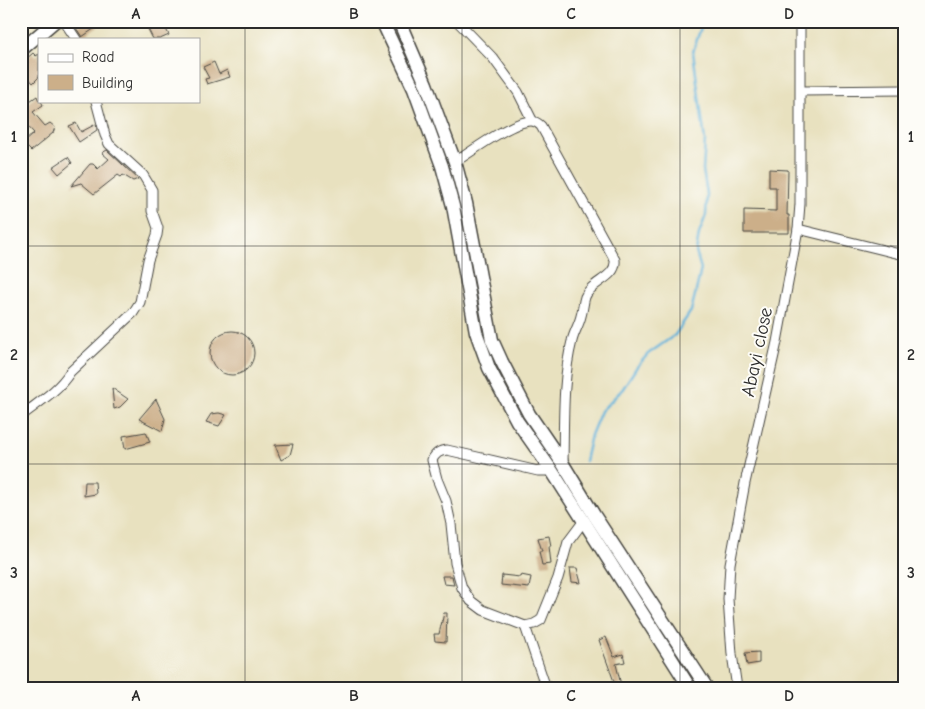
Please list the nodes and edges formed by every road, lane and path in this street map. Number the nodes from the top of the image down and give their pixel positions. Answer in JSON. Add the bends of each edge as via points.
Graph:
{"nodes":[{"id":1,"x":55,"y":21,"type":"edge"},
{"id":2,"x":64,"y":21,"type":"edge"},
{"id":3,"x":382,"y":21,"type":"edge"},
{"id":4,"x":399,"y":21,"type":"edge"},
{"id":5,"x":457,"y":21,"type":"edge"},
{"id":6,"x":800,"y":21,"type":"edge"},
{"id":7,"x":75,"y":38,"type":"edge"},
{"id":8,"x":21,"y":50,"type":"edge"},
{"id":9,"x":904,"y":90,"type":"edge"},
{"id":10,"x":801,"y":91,"type":"junction"},
{"id":11,"x":96,"y":102,"type":"edge"},
{"id":12,"x":532,"y":120,"type":"junction"},
{"id":13,"x":455,"y":162,"type":"junction"},
{"id":14,"x":798,"y":230,"type":"junction"},
{"id":15,"x":904,"y":255,"type":"edge"},
{"id":16,"x":21,"y":416,"type":"edge"},
{"id":17,"x":563,"y":464,"type":"junction"},
{"id":18,"x":552,"y":471,"type":"junction"},
{"id":19,"x":583,"y":522,"type":"junction"},
{"id":20,"x":526,"y":626,"type":"junction"},
{"id":21,"x":546,"y":688,"type":"edge"},
{"id":22,"x":690,"y":688,"type":"edge"},
{"id":23,"x":707,"y":688,"type":"edge"},
{"id":24,"x":737,"y":688,"type":"edge"}],
"edges":[{"from":1,"to":8,"type":"street"},
{"from":2,"to":7,"type":"street"},
{"from":3,"to":18,"type":"street","via":[[414,89],[442,166],[453,206],[470,304],[489,368],[518,421]]},
{"from":4,"to":13,"type":"street"},
{"from":5,"to":12,"type":"street","via":[[493,58],[518,92]]},
{"from":6,"to":10,"type":"street","name":"Abayi close"},
{"from":9,"to":10,"type":"street"},
{"from":10,"to":14,"type":"street","name":"Abayi close"},
{"from":11,"to":16,"type":"street","via":[[104,136],[143,175],[152,190],[152,211],[158,228],[156,240],[148,260],[140,302],[133,313],[59,386]]},
{"from":12,"to":13,"type":"street","via":[[504,131]]},
{"from":12,"to":17,"type":"street","via":[[541,126],[615,260],[612,272],[585,297],[572,342],[567,372]]},
{"from":13,"to":17,"type":"street","via":[[492,340],[529,414]]},
{"from":14,"to":15,"type":"street"},
{"from":14,"to":24,"type":"street","name":"Abayi close","via":[[730,564],[728,599]]},
{"from":17,"to":23,"type":"street"},
{"from":18,"to":19,"type":"street"},
{"from":18,"to":20,"type":"street","via":[[538,471],[447,450],[435,454],[432,460],[446,502],[462,588],[483,610]]},
{"from":19,"to":20,"type":"street","via":[[568,542],[541,620]]},
{"from":19,"to":22,"type":"street"},
{"from":20,"to":21,"type":"street"}]}
